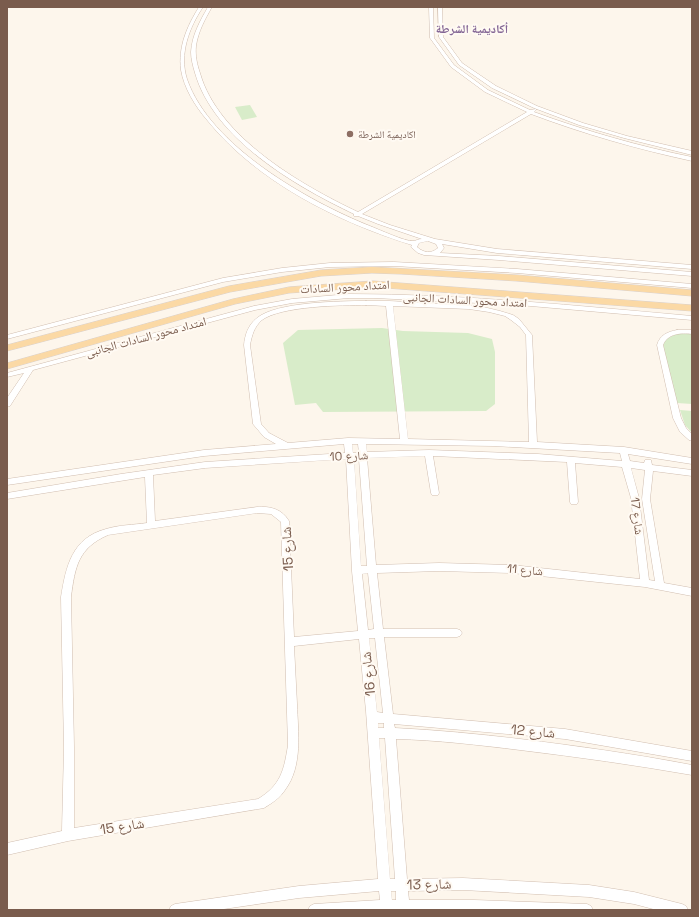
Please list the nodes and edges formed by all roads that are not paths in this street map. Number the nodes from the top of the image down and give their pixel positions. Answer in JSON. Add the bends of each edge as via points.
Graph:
{"nodes":[{"id":1,"x":201,"y":7,"type":"edge"},
{"id":2,"x":210,"y":7,"type":"edge"},
{"id":3,"x":431,"y":7,"type":"edge"},
{"id":4,"x":440,"y":7,"type":"edge"},
{"id":5,"x":473,"y":73,"type":"junction"},
{"id":6,"x":464,"y":75,"type":"junction"},
{"id":7,"x":202,"y":87,"type":"junction"},
{"id":8,"x":190,"y":89,"type":"junction"},
{"id":9,"x":215,"y":110,"type":"junction"},
{"id":10,"x":536,"y":111,"type":"junction"},
{"id":11,"x":203,"y":113,"type":"junction"},
{"id":12,"x":692,"y":153,"type":"edge"},
{"id":13,"x":692,"y":159,"type":"edge"},
{"id":14,"x":361,"y":215,"type":"junction"},
{"id":15,"x":352,"y":221,"type":"junction"},
{"id":16,"x":428,"y":239,"type":"junction"},
{"id":17,"x":436,"y":241,"type":"junction"},
{"id":18,"x":415,"y":244,"type":"junction"},
{"id":19,"x":430,"y":254,"type":"junction"},
{"id":20,"x":692,"y":267,"type":"edge"},
{"id":21,"x":692,"y":274,"type":"edge"},
{"id":22,"x":692,"y":286,"type":"edge"},
{"id":23,"x":692,"y":293,"type":"edge"},
{"id":24,"x":519,"y":298,"type":"junction"},
{"id":25,"x":389,"y":303,"type":"junction"},
{"id":26,"x":692,"y":308,"type":"edge"},
{"id":27,"x":692,"y":318,"type":"edge"},
{"id":28,"x":88,"y":327,"type":"junction"},
{"id":29,"x":692,"y":332,"type":"edge"},
{"id":30,"x":7,"y":337,"type":"edge"},
{"id":31,"x":43,"y":338,"type":"junction"},
{"id":32,"x":94,"y":342,"type":"junction"},
{"id":33,"x":7,"y":348,"type":"edge"},
{"id":34,"x":52,"y":353,"type":"junction"},
{"id":35,"x":7,"y":366,"type":"edge"},
{"id":36,"x":31,"y":368,"type":"junction"},
{"id":37,"x":7,"y":375,"type":"edge"},
{"id":38,"x":7,"y":402,"type":"edge"},
{"id":39,"x":692,"y":438,"type":"edge"},
{"id":40,"x":348,"y":441,"type":"junction"},
{"id":41,"x":362,"y":441,"type":"junction"},
{"id":42,"x":404,"y":441,"type":"junction"},
{"id":43,"x":288,"y":446,"type":"junction"},
{"id":44,"x":533,"y":446,"type":"junction"},
{"id":45,"x":624,"y":450,"type":"junction"},
{"id":46,"x":429,"y":453,"type":"junction"},
{"id":47,"x":647,"y":453,"type":"junction"},
{"id":48,"x":350,"y":456,"type":"junction"},
{"id":49,"x":363,"y":456,"type":"junction"},
{"id":50,"x":571,"y":460,"type":"junction"},
{"id":51,"x":692,"y":461,"type":"edge"},
{"id":52,"x":626,"y":464,"type":"junction"},
{"id":53,"x":649,"y":466,"type":"junction"},
{"id":54,"x":149,"y":473,"type":"junction"},
{"id":55,"x":692,"y":473,"type":"edge"},
{"id":56,"x":7,"y":482,"type":"edge"},
{"id":57,"x":435,"y":493,"type":"dead end"},
{"id":58,"x":7,"y":496,"type":"edge"},
{"id":59,"x":574,"y":502,"type":"dead end"},
{"id":60,"x":151,"y":524,"type":"junction"},
{"id":61,"x":372,"y":569,"type":"junction"},
{"id":62,"x":357,"y":570,"type":"junction"},
{"id":63,"x":645,"y":583,"type":"junction"},
{"id":64,"x":660,"y":585,"type":"junction"},
{"id":65,"x":692,"y":592,"type":"edge"},
{"id":66,"x":380,"y":633,"type":"junction"},
{"id":67,"x":457,"y":633,"type":"dead end"},
{"id":68,"x":363,"y":635,"type":"junction"},
{"id":69,"x":289,"y":642,"type":"junction"},
{"id":70,"x":372,"y":717,"type":"junction"},
{"id":71,"x":389,"y":718,"type":"junction"},
{"id":72,"x":390,"y":733,"type":"junction"},
{"id":73,"x":374,"y":734,"type":"junction"},
{"id":74,"x":565,"y":734,"type":"junction"},
{"id":75,"x":564,"y":749,"type":"junction"},
{"id":76,"x":692,"y":756,"type":"edge"},
{"id":77,"x":692,"y":770,"type":"edge"},
{"id":78,"x":68,"y":835,"type":"junction"},
{"id":79,"x":7,"y":849,"type":"edge"},
{"id":80,"x":384,"y":885,"type":"junction"},
{"id":81,"x":400,"y":885,"type":"junction"},
{"id":82,"x":403,"y":906,"type":"junction"},
{"id":83,"x":387,"y":907,"type":"junction"},
{"id":84,"x":175,"y":910,"type":"edge"},
{"id":85,"x":314,"y":910,"type":"edge"},
{"id":86,"x":588,"y":910,"type":"edge"},
{"id":87,"x":682,"y":910,"type":"edge"}],
"edges":[{"from":1,"to":8,"type":"street","via":[[190,25],[184,48],[183,62]]},
{"from":2,"to":7,"type":"street","via":[[196,33],[194,45],[194,61]]},
{"from":3,"to":6,"type":"street","via":[[428,25],[432,38],[441,54]]},
{"from":4,"to":5,"type":"street","via":[[440,35],[453,54]]},
{"from":5,"to":6,"type":"street"},
{"from":5,"to":10,"type":"street"},
{"from":6,"to":10,"type":"street","via":[[500,97]]},
{"from":7,"to":8,"type":"street"},
{"from":7,"to":9,"type":"street"},
{"from":8,"to":11,"type":"street"},
{"from":9,"to":11,"type":"street"},
{"from":9,"to":14,"type":"street","via":[[248,146],[270,162],[296,180]]},
{"from":10,"to":12,"type":"street","via":[[616,136]]},
{"from":10,"to":13,"type":"street","via":[[600,138]]},
{"from":10,"to":14,"type":"street"},
{"from":11,"to":15,"type":"street","via":[[219,133],[263,170],[289,188]]},
{"from":14,"to":15,"type":"street"},
{"from":14,"to":16,"type":"street"},
{"from":15,"to":18,"type":"street","via":[[391,238]]},
{"from":16,"to":17,"type":"street"},
{"from":16,"to":18,"type":"street"},
{"from":17,"to":19,"type":"street","via":[[440,245],[440,250]]},
{"from":17,"to":20,"type":"street","via":[[483,249]]},
{"from":18,"to":19,"type":"street","via":[[414,247],[418,251]]},
{"from":19,"to":21,"type":"street"},
{"from":22,"to":30,"type":"street","via":[[517,271],[394,264],[330,265],[223,280]]},
{"from":23,"to":28,"type":"main road","name":"امتداد محور السادات","via":[[517,278],[364,270],[258,283]]},
{"from":24,"to":26,"type":"main road","name":"امتداد محور السادات"},
{"from":24,"to":27,"type":"street","name":"امتداد محور السادات الجانبى"},
{"from":24,"to":32,"type":"main road","name":"امتداد محور السادات","via":[[373,284],[317,287],[233,302]]},
{"from":24,"to":36,"type":"street","name":"امتداد محور السادات الجانبى","via":[[343,296],[292,301],[254,308]]},
{"from":25,"to":42,"type":"street"},
{"from":25,"to":43,"type":"street","via":[[335,304],[290,309],[267,315],[251,328],[247,345],[257,424],[268,437]]},
{"from":25,"to":44,"type":"street","via":[[494,312],[516,320],[524,327],[529,335]]},
{"from":28,"to":31,"type":"main road","name":"امتداد محور السادات"},
{"from":28,"to":32,"type":"main road","via":[[81,331],[80,337],[85,341]]},
{"from":29,"to":39,"type":"street","via":[[668,334],[660,345],[678,418],[683,430]]},
{"from":31,"to":33,"type":"main road","name":"امتداد محور السادات"},
{"from":31,"to":34,"type":"main road","via":[[56,344]]},
{"from":32,"to":34,"type":"main road","name":"امتداد محور السادات"},
{"from":34,"to":35,"type":"main road","name":"امتداد محور السادات"},
{"from":36,"to":37,"type":"street","name":"امتداد محور السادات الجانبى"},
{"from":36,"to":38,"type":"street"},
{"from":40,"to":41,"type":"street","name":"شارع 10"},
{"from":40,"to":43,"type":"street","name":"شارع 10"},
{"from":40,"to":48,"type":"street","name":"شارع 16"},
{"from":41,"to":42,"type":"street","name":"شارع 10"},
{"from":41,"to":49,"type":"street","name":"شارع 16"},
{"from":42,"to":44,"type":"street","name":"شارع 10"},
{"from":43,"to":56,"type":"street","name":"شارع 10","via":[[160,459]]},
{"from":44,"to":45,"type":"street","name":"شارع 10"},
{"from":45,"to":47,"type":"street","name":"شارع 10"},
{"from":45,"to":52,"type":"street","name":"شارع 17"},
{"from":46,"to":49,"type":"street","name":"شارع 10"},
{"from":46,"to":50,"type":"street","name":"شارع 10"},
{"from":46,"to":57,"type":"street"},
{"from":47,"to":51,"type":"street","name":"شارع 10"},
{"from":47,"to":53,"type":"street","name":"شارع 17"},
{"from":48,"to":49,"type":"street","name":"شارع 10"},
{"from":48,"to":54,"type":"street","name":"شارع 10","via":[[230,462]]},
{"from":48,"to":62,"type":"street","name":"شارع 16"},
{"from":49,"to":61,"type":"street","name":"شارع 16"},
{"from":50,"to":52,"type":"street","name":"شارع 10"},
{"from":50,"to":59,"type":"street"},
{"from":52,"to":53,"type":"street","name":"شارع 10"},
{"from":52,"to":63,"type":"street","name":"شارع 17","via":[[635,498]]},
{"from":53,"to":55,"type":"street","name":"شارع 10"},
{"from":53,"to":64,"type":"street","name":"شارع 17","via":[[646,499]]},
{"from":54,"to":58,"type":"street","name":"شارع 10"},
{"from":54,"to":60,"type":"street"},
{"from":60,"to":69,"type":"street","name":"شارع 15","via":[[268,509],[282,516],[286,526]]},
{"from":60,"to":78,"type":"street","name":"شارع 15","via":[[95,536],[77,554],[68,578]]},
{"from":61,"to":62,"type":"street","name":"شارع 11"},
{"from":61,"to":63,"type":"street","name":"شارع 11","via":[[512,569]]},
{"from":61,"to":66,"type":"street","name":"شارع 16"},
{"from":62,"to":68,"type":"street","name":"شارع 16"},
{"from":63,"to":64,"type":"street","name":"شارع 11"},
{"from":64,"to":65,"type":"street","name":"شارع 11"},
{"from":66,"to":67,"type":"street"},
{"from":66,"to":68,"type":"street"},
{"from":66,"to":71,"type":"street","name":"شارع 16"},
{"from":68,"to":69,"type":"street"},
{"from":68,"to":70,"type":"street","name":"شارع 16"},
{"from":69,"to":78,"type":"street","name":"شارع 15","via":[[291,765],[285,782],[273,797],[260,804]]},
{"from":70,"to":71,"type":"street","name":"شارع 12"},
{"from":70,"to":73,"type":"street","name":"شارع 16"},
{"from":71,"to":72,"type":"street","name":"شارع 16"},
{"from":71,"to":74,"type":"street","name":"شارع 12"},
{"from":72,"to":73,"type":"street","name":"شارع 12"},
{"from":72,"to":75,"type":"street","name":"شارع 12"},
{"from":72,"to":81,"type":"street","name":"شارع 16"},
{"from":73,"to":80,"type":"street","name":"شارع 16"},
{"from":74,"to":75,"type":"street"},
{"from":74,"to":76,"type":"street","name":"شارع 12"},
{"from":75,"to":77,"type":"street","name":"شارع 12"},
{"from":78,"to":79,"type":"street","name":"شارع 15"},
{"from":80,"to":81,"type":"street","name":"شارع 13"},
{"from":80,"to":83,"type":"street","name":"شارع 16"},
{"from":80,"to":84,"type":"street","name":"شارع 13","via":[[292,893]]},
{"from":81,"to":82,"type":"street","name":"شارع 16"},
{"from":81,"to":87,"type":"street","name":"شارع 13","via":[[463,884],[589,891],[634,898]]},
{"from":82,"to":83,"type":"street","name":"شارع 13"},
{"from":82,"to":86,"type":"street","name":"شارع 13"},
{"from":83,"to":85,"type":"street","name":"شارع 13"}]}
